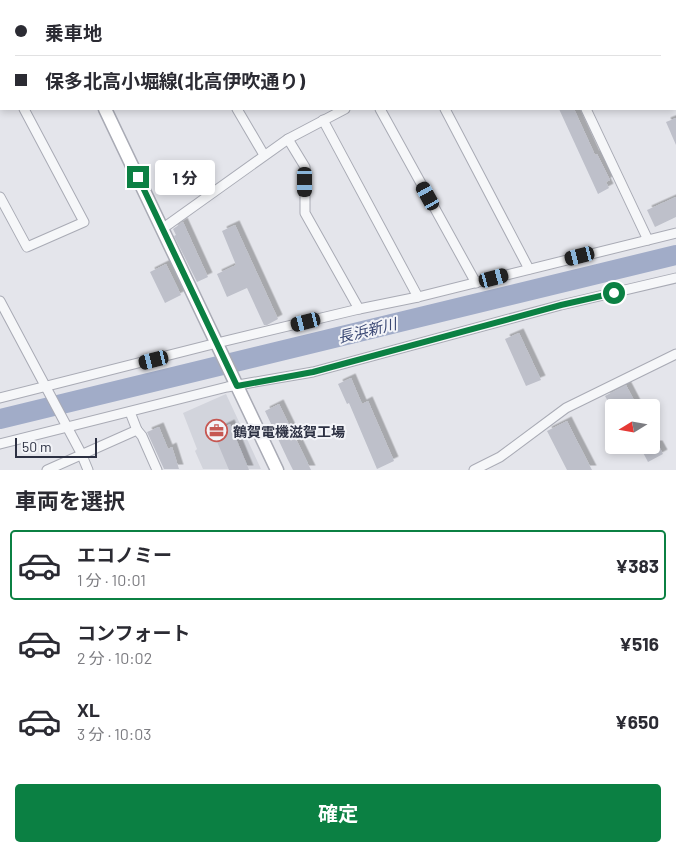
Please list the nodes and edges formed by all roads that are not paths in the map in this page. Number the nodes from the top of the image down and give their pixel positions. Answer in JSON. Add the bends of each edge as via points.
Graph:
{"nodes":[{"id":1,"x":25,"y":110,"type":"edge"},
{"id":2,"x":105,"y":110,"type":"edge"},
{"id":3,"x":239,"y":110,"type":"edge"},
{"id":4,"x":381,"y":110,"type":"edge"},
{"id":5,"x":446,"y":110,"type":"edge"},
{"id":6,"x":586,"y":110,"type":"edge"},
{"id":7,"x":335,"y":111,"type":"edge"},
{"id":8,"x":323,"y":120,"type":"junction"},
{"id":9,"x":288,"y":139,"type":"junction"},
{"id":10,"x":264,"y":155,"type":"junction"},
{"id":11,"x":0,"y":197,"type":"edge"},
{"id":12,"x":162,"y":229,"type":"junction"},
{"id":13,"x":676,"y":233,"type":"edge"},
{"id":14,"x":648,"y":240,"type":"junction"},
{"id":15,"x":529,"y":269,"type":"junction"},
{"id":16,"x":676,"y":278,"type":"edge"},
{"id":17,"x":476,"y":283,"type":"junction"},
{"id":18,"x":418,"y":297,"type":"junction"},
{"id":19,"x":0,"y":301,"type":"edge"},
{"id":20,"x":359,"y":309,"type":"junction"},
{"id":21,"x":219,"y":347,"type":"junction"},
{"id":22,"x":676,"y":354,"type":"edge"},
{"id":23,"x":236,"y":384,"type":"junction"},
{"id":24,"x":47,"y":390,"type":"junction"},
{"id":25,"x":0,"y":398,"type":"edge"},
{"id":26,"x":130,"y":412,"type":"junction"},
{"id":27,"x":65,"y":426,"type":"junction"},
{"id":28,"x":138,"y":430,"type":"junction"},
{"id":29,"x":0,"y":444,"type":"edge"},
{"id":30,"x":81,"y":453,"type":"junction"},
{"id":31,"x":47,"y":470,"type":"edge"},
{"id":32,"x":88,"y":470,"type":"edge"},
{"id":33,"x":157,"y":470,"type":"edge"},
{"id":34,"x":277,"y":470,"type":"edge"},
{"id":35,"x":474,"y":470,"type":"edge"}],
"edges":[{"from":1,"to":11,"type":"street","via":[[84,222],[27,247]]},
{"from":2,"to":12,"type":"street"},
{"from":3,"to":10,"type":"street"},
{"from":4,"to":17,"type":"street"},
{"from":5,"to":15,"type":"street"},
{"from":6,"to":14,"type":"street"},
{"from":7,"to":8,"type":"street"},
{"from":8,"to":9,"type":"street"},
{"from":8,"to":18,"type":"street"},
{"from":9,"to":10,"type":"street"},
{"from":9,"to":20,"type":"street","via":[[305,167],[305,213]]},
{"from":10,"to":12,"type":"street"},
{"from":12,"to":21,"type":"street"},
{"from":13,"to":14,"type":"street"},
{"from":14,"to":15,"type":"street"},
{"from":15,"to":17,"type":"street"},
{"from":16,"to":23,"type":"street","via":[[561,305],[313,372]]},
{"from":17,"to":18,"type":"street"},
{"from":18,"to":20,"type":"street"},
{"from":19,"to":24,"type":"street"},
{"from":20,"to":21,"type":"street"},
{"from":21,"to":23,"type":"street"},
{"from":21,"to":24,"type":"street"},
{"from":22,"to":35,"type":"street","via":[[566,408],[500,458]]},
{"from":23,"to":26,"type":"street"},
{"from":23,"to":34,"type":"street"},
{"from":24,"to":25,"type":"street"},
{"from":24,"to":27,"type":"street"},
{"from":26,"to":27,"type":"street"},
{"from":26,"to":28,"type":"street"},
{"from":27,"to":29,"type":"street"},
{"from":27,"to":30,"type":"street"},
{"from":28,"to":30,"type":"street"},
{"from":28,"to":33,"type":"street"},
{"from":30,"to":31,"type":"street"},
{"from":30,"to":32,"type":"street"}]}
